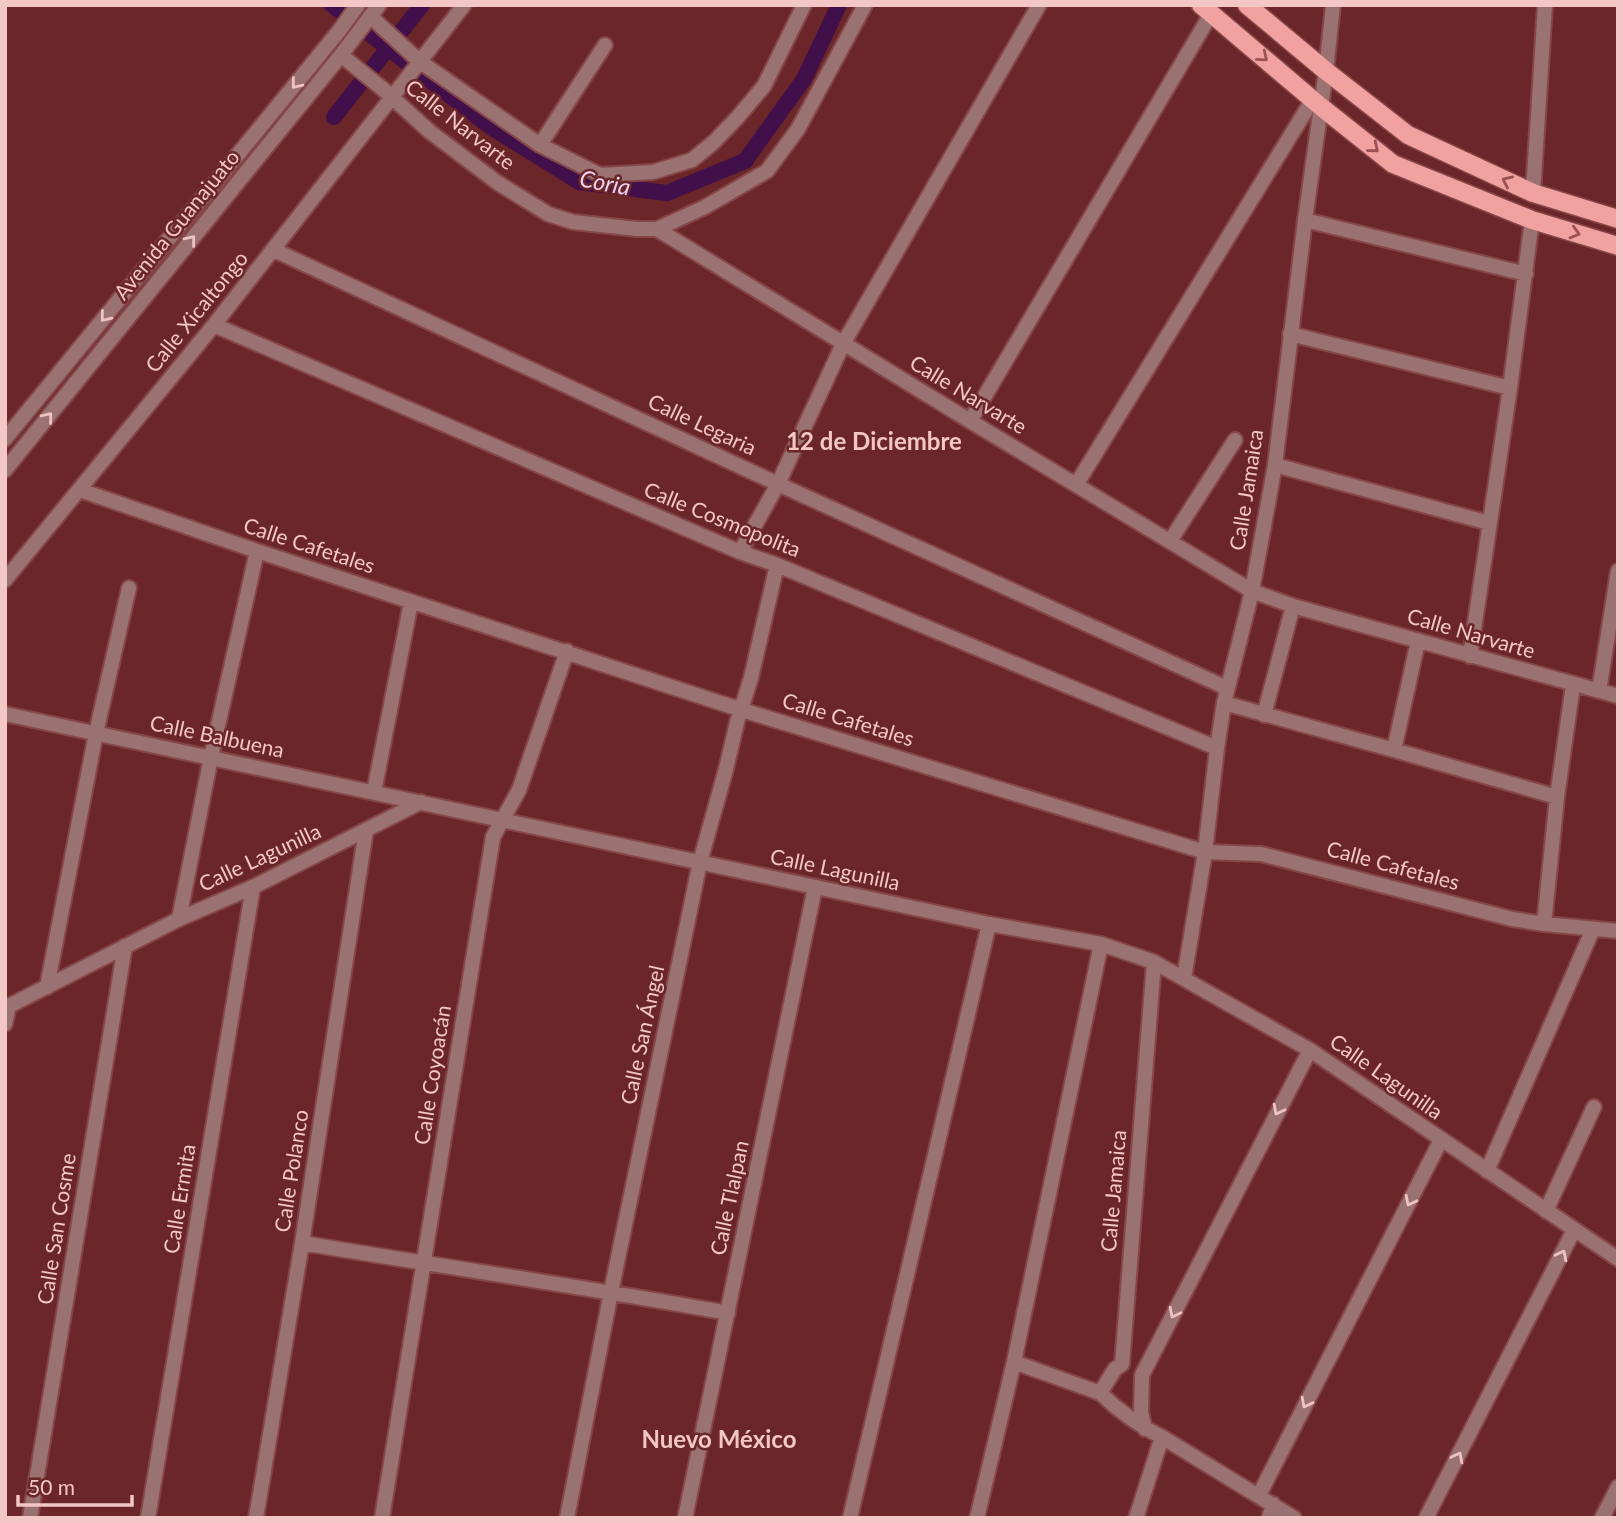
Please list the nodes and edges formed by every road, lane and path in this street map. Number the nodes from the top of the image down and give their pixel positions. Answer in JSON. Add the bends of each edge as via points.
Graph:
{"nodes":[{"id":1,"x":464,"y":5,"type":"edge"},
{"id":2,"x":804,"y":5,"type":"edge"},
{"id":3,"x":865,"y":5,"type":"edge"},
{"id":4,"x":1039,"y":5,"type":"edge"},
{"id":5,"x":1247,"y":5,"type":"edge"},
{"id":6,"x":1333,"y":5,"type":"edge"},
{"id":7,"x":1545,"y":5,"type":"edge"},
{"id":8,"x":356,"y":8,"type":"edge"},
{"id":9,"x":1206,"y":9,"type":"edge"},
{"id":10,"x":372,"y":15,"type":"edge"},
{"id":11,"x":606,"y":46,"type":"dead end"},
{"id":12,"x":343,"y":53,"type":"junction"},
{"id":13,"x":416,"y":60,"type":"junction"},
{"id":14,"x":1325,"y":71,"type":"junction"},
{"id":15,"x":390,"y":94,"type":"junction"},
{"id":16,"x":1317,"y":102,"type":"junction"},
{"id":17,"x":540,"y":145,"type":"junction"},
{"id":18,"x":1534,"y":193,"type":"junction"},
{"id":19,"x":1618,"y":219,"type":"edge"},
{"id":20,"x":1305,"y":220,"type":"junction"},
{"id":21,"x":1532,"y":220,"type":"junction"},
{"id":22,"x":657,"y":229,"type":"junction"},
{"id":23,"x":1618,"y":246,"type":"edge"},
{"id":24,"x":274,"y":250,"type":"junction"},
{"id":25,"x":1526,"y":274,"type":"junction"},
{"id":26,"x":214,"y":326,"type":"junction"},
{"id":27,"x":1290,"y":334,"type":"junction"},
{"id":28,"x":843,"y":344,"type":"junction"},
{"id":29,"x":1510,"y":388,"type":"junction"},
{"id":30,"x":970,"y":421,"type":"junction"},
{"id":31,"x":5,"y":439,"type":"edge"},
{"id":32,"x":1235,"y":440,"type":"dead end"},
{"id":33,"x":1275,"y":465,"type":"junction"},
{"id":34,"x":5,"y":470,"type":"edge"},
{"id":35,"x":778,"y":484,"type":"junction"},
{"id":36,"x":1076,"y":485,"type":"junction"},
{"id":37,"x":80,"y":490,"type":"junction"},
{"id":38,"x":1489,"y":523,"type":"junction"},
{"id":39,"x":1170,"y":541,"type":"junction"},
{"id":40,"x":257,"y":551,"type":"junction"},
{"id":41,"x":740,"y":552,"type":"junction"},
{"id":42,"x":776,"y":565,"type":"junction"},
{"id":43,"x":1618,"y":571,"type":"edge"},
{"id":44,"x":5,"y":580,"type":"edge"},
{"id":45,"x":130,"y":588,"type":"dead end"},
{"id":46,"x":1252,"y":591,"type":"junction"},
{"id":47,"x":411,"y":601,"type":"junction"},
{"id":48,"x":1293,"y":607,"type":"junction"},
{"id":49,"x":1418,"y":641,"type":"junction"},
{"id":50,"x":567,"y":651,"type":"junction"},
{"id":51,"x":1470,"y":656,"type":"junction"},
{"id":52,"x":1573,"y":685,"type":"junction"},
{"id":53,"x":1599,"y":691,"type":"junction"},
{"id":54,"x":1226,"y":696,"type":"junction"},
{"id":55,"x":1618,"y":696,"type":"edge"},
{"id":56,"x":742,"y":710,"type":"junction"},
{"id":57,"x":5,"y":713,"type":"edge"},
{"id":58,"x":1264,"y":715,"type":"junction"},
{"id":59,"x":96,"y":733,"type":"junction"},
{"id":60,"x":1217,"y":748,"type":"junction"},
{"id":61,"x":1394,"y":750,"type":"junction"},
{"id":62,"x":211,"y":757,"type":"junction"},
{"id":63,"x":374,"y":792,"type":"junction"},
{"id":64,"x":1556,"y":797,"type":"junction"},
{"id":65,"x":421,"y":802,"type":"junction"},
{"id":66,"x":502,"y":820,"type":"junction"},
{"id":67,"x":366,"y":830,"type":"junction"},
{"id":68,"x":1205,"y":852,"type":"junction"},
{"id":69,"x":700,"y":862,"type":"junction"},
{"id":70,"x":253,"y":887,"type":"junction"},
{"id":71,"x":815,"y":887,"type":"junction"},
{"id":72,"x":178,"y":919,"type":"junction"},
{"id":73,"x":1544,"y":924,"type":"junction"},
{"id":74,"x":989,"y":925,"type":"junction"},
{"id":75,"x":1592,"y":929,"type":"junction"},
{"id":76,"x":1618,"y":931,"type":"edge"},
{"id":77,"x":1101,"y":944,"type":"junction"},
{"id":78,"x":125,"y":946,"type":"junction"},
{"id":79,"x":1154,"y":962,"type":"junction"},
{"id":80,"x":1184,"y":978,"type":"junction"},
{"id":81,"x":47,"y":986,"type":"junction"},
{"id":82,"x":7,"y":1007,"type":"edge"},
{"id":83,"x":5,"y":1024,"type":"edge"},
{"id":84,"x":1310,"y":1050,"type":"junction"},
{"id":85,"x":1594,"y":1107,"type":"dead end"},
{"id":86,"x":1441,"y":1140,"type":"junction"},
{"id":87,"x":1487,"y":1171,"type":"junction"},
{"id":88,"x":1546,"y":1211,"type":"junction"},
{"id":89,"x":1574,"y":1230,"type":"junction"},
{"id":90,"x":302,"y":1243,"type":"junction"},
{"id":91,"x":1618,"y":1259,"type":"edge"},
{"id":92,"x":423,"y":1263,"type":"junction"},
{"id":93,"x":611,"y":1292,"type":"junction"},
{"id":94,"x":727,"y":1314,"type":"junction"},
{"id":95,"x":1014,"y":1362,"type":"junction"},
{"id":96,"x":1122,"y":1364,"type":"junction"},
{"id":97,"x":1142,"y":1376,"type":"junction"},
{"id":98,"x":1100,"y":1393,"type":"junction"},
{"id":99,"x":1145,"y":1429,"type":"junction"},
{"id":100,"x":1162,"y":1437,"type":"junction"},
{"id":101,"x":1618,"y":1487,"type":"edge"},
{"id":102,"x":1259,"y":1495,"type":"junction"},
{"id":103,"x":1271,"y":1511,"type":"edge"},
{"id":104,"x":30,"y":1518,"type":"edge"},
{"id":105,"x":148,"y":1518,"type":"edge"},
{"id":106,"x":256,"y":1518,"type":"edge"},
{"id":107,"x":382,"y":1518,"type":"edge"},
{"id":108,"x":567,"y":1518,"type":"edge"},
{"id":109,"x":685,"y":1518,"type":"edge"},
{"id":110,"x":850,"y":1518,"type":"edge"},
{"id":111,"x":977,"y":1518,"type":"edge"},
{"id":112,"x":1136,"y":1518,"type":"edge"},
{"id":113,"x":1294,"y":1518,"type":"edge"},
{"id":114,"x":1426,"y":1518,"type":"edge"},
{"id":115,"x":1602,"y":1518,"type":"edge"}],
"edges":[{"from":1,"to":13,"type":"street"},
{"from":2,"to":17,"type":"street","name":"Calle Narvarte","via":[[764,86],[692,160],[653,172],[600,176]]},
{"from":3,"to":22,"type":"street","via":[[798,129],[767,171]]},
{"from":4,"to":28,"type":"street"},
{"from":5,"to":14,"type":"main road"},
{"from":6,"to":14,"type":"street","name":"Calle Jamaica"},
{"from":7,"to":18,"type":"street"},
{"from":8,"to":31,"type":"street","name":"Avenida Guanajuato","one_way":true},
{"from":9,"to":16,"type":"main road","one_way":true},
{"from":9,"to":30,"type":"street"},
{"from":10,"to":12,"type":"street","name":"Avenida Guanajuato"},
{"from":10,"to":13,"type":"street","name":"Calle Narvarte"},
{"from":11,"to":17,"type":"street"},
{"from":12,"to":15,"type":"street","name":"Calle Narvarte"},
{"from":34,"to":12,"type":"street","name":"Avenida Guanajuato","one_way":true},
{"from":13,"to":15,"type":"street","name":"Calle Xicaltongo"},
{"from":13,"to":17,"type":"street","name":"Calle Narvarte"},
{"from":14,"to":16,"type":"street","name":"Calle Jamaica"},
{"from":18,"to":14,"type":"main road","one_way":true,"via":[[1408,135]]},
{"from":15,"to":22,"type":"street","name":"Calle Narvarte","via":[[488,176],[548,214],[573,222]]},
{"from":15,"to":24,"type":"street","name":"Calle Xicaltongo"},
{"from":16,"to":20,"type":"street","name":"Calle Jamaica"},
{"from":16,"to":21,"type":"main road","one_way":true,"via":[[1393,164]]},
{"from":16,"to":36,"type":"street"},
{"from":18,"to":19,"type":"main road"},
{"from":20,"to":25,"type":"street"},
{"from":20,"to":27,"type":"street","name":"Calle Jamaica"},
{"from":21,"to":23,"type":"main road","one_way":true},
{"from":21,"to":25,"type":"street"},
{"from":22,"to":28,"type":"street","name":"Calle Narvarte"},
{"from":24,"to":26,"type":"street","name":"Calle Xicaltongo"},
{"from":24,"to":35,"type":"street","name":"Calle Legaria"},
{"from":25,"to":29,"type":"street"},
{"from":26,"to":37,"type":"street","name":"Calle Xicaltongo"},
{"from":26,"to":41,"type":"street","name":"Calle Cosmopolita"},
{"from":27,"to":29,"type":"street"},
{"from":27,"to":33,"type":"street","name":"Calle Jamaica"},
{"from":28,"to":30,"type":"street","name":"Calle Narvarte"},
{"from":28,"to":35,"type":"street"},
{"from":29,"to":38,"type":"street"},
{"from":30,"to":36,"type":"street","name":"Calle Narvarte"},
{"from":32,"to":39,"type":"street"},
{"from":33,"to":38,"type":"street"},
{"from":33,"to":46,"type":"street","name":"Calle Jamaica"},
{"from":35,"to":41,"type":"street"},
{"from":35,"to":54,"type":"street","name":"Calle Legaria"},
{"from":36,"to":39,"type":"street","name":"Calle Narvarte"},
{"from":37,"to":40,"type":"street","name":"Calle Cafetales"},
{"from":37,"to":44,"type":"street","name":"Calle Xicaltongo"},
{"from":38,"to":51,"type":"street"},
{"from":39,"to":46,"type":"street","name":"Calle Narvarte"},
{"from":40,"to":47,"type":"street","name":"Calle Cafetales"},
{"from":40,"to":62,"type":"street"},
{"from":41,"to":42,"type":"street","name":"Calle Cosmopolita"},
{"from":42,"to":56,"type":"street","name":"Calle San Ángel"},
{"from":42,"to":60,"type":"street","name":"Calle Cosmopolita"},
{"from":43,"to":53,"type":"street"},
{"from":45,"to":59,"type":"street"},
{"from":46,"to":48,"type":"street","name":"Calle Narvarte"},
{"from":46,"to":54,"type":"street","name":"Calle Jamaica"},
{"from":47,"to":50,"type":"street","name":"Calle Cafetales"},
{"from":47,"to":63,"type":"street"},
{"from":48,"to":49,"type":"street","name":"Calle Narvarte"},
{"from":48,"to":58,"type":"street"},
{"from":49,"to":51,"type":"street","name":"Calle Narvarte"},
{"from":49,"to":61,"type":"street"},
{"from":50,"to":56,"type":"street","name":"Calle Cafetales"},
{"from":50,"to":66,"type":"street","name":"Calle Coyoacán","via":[[519,790]]},
{"from":51,"to":52,"type":"street","name":"Calle Narvarte"},
{"from":52,"to":53,"type":"street","name":"Calle Narvarte"},
{"from":52,"to":64,"type":"street"},
{"from":53,"to":55,"type":"street","name":"Calle Narvarte"},
{"from":54,"to":58,"type":"street","name":"Calle Legaria"},
{"from":54,"to":60,"type":"street","name":"Calle Jamaica"},
{"from":56,"to":68,"type":"street","name":"Calle Cafetales"},
{"from":56,"to":69,"type":"street","name":"Calle San Ángel"},
{"from":57,"to":59,"type":"street","name":"Calle Balbuena"},
{"from":58,"to":61,"type":"street","name":"Calle Legaria"},
{"from":59,"to":62,"type":"street","name":"Calle Balbuena"},
{"from":59,"to":81,"type":"street"},
{"from":60,"to":68,"type":"street","name":"Calle Jamaica"},
{"from":61,"to":64,"type":"street","name":"Calle Legaria"},
{"from":62,"to":63,"type":"street","name":"Calle Balbuena"},
{"from":62,"to":72,"type":"street"},
{"from":63,"to":65,"type":"street","name":"Calle Balbuena"},
{"from":64,"to":73,"type":"street"},
{"from":65,"to":66,"type":"street","name":"Calle Lagunilla"},
{"from":65,"to":67,"type":"street","name":"Calle Lagunilla"},
{"from":66,"to":69,"type":"street","name":"Calle Lagunilla"},
{"from":66,"to":92,"type":"street","name":"Calle Coyoacán","via":[[493,837]]},
{"from":67,"to":70,"type":"street","name":"Calle Lagunilla"},
{"from":67,"to":90,"type":"street","name":"Calle Polanco"},
{"from":68,"to":73,"type":"street","name":"Calle Cafetales","via":[[1261,854]]},
{"from":68,"to":80,"type":"street","name":"Calle Jamaica"},
{"from":69,"to":71,"type":"street","name":"Calle Lagunilla"},
{"from":69,"to":93,"type":"street","name":"Calle San Ángel"},
{"from":70,"to":72,"type":"street","name":"Calle Lagunilla"},
{"from":70,"to":105,"type":"street","name":"Calle Ermita"},
{"from":71,"to":74,"type":"street","name":"Calle Lagunilla"},
{"from":71,"to":94,"type":"street","name":"Calle Tlalpan"},
{"from":72,"to":78,"type":"street","name":"Calle Lagunilla"},
{"from":73,"to":75,"type":"street","name":"Calle Cafetales"},
{"from":74,"to":77,"type":"street","name":"Calle Lagunilla"},
{"from":74,"to":110,"type":"street"},
{"from":75,"to":76,"type":"street","name":"Calle Cafetales"},
{"from":75,"to":87,"type":"street"},
{"from":77,"to":79,"type":"street","name":"Calle Lagunilla"},
{"from":77,"to":95,"type":"street"},
{"from":78,"to":81,"type":"street","name":"Calle Lagunilla"},
{"from":78,"to":104,"type":"street","name":"Calle San Cosme"},
{"from":79,"to":80,"type":"street","name":"Calle Lagunilla"},
{"from":79,"to":96,"type":"street","name":"Calle Jamaica"},
{"from":80,"to":84,"type":"street","name":"Calle Lagunilla"},
{"from":81,"to":82,"type":"street","name":"Calle Lagunilla"},
{"from":82,"to":83,"type":"street"},
{"from":84,"to":86,"type":"street","name":"Calle Lagunilla"},
{"from":84,"to":97,"type":"street","one_way":true},
{"from":85,"to":88,"type":"street"},
{"from":86,"to":87,"type":"street","name":"Calle Lagunilla"},
{"from":86,"to":102,"type":"street","one_way":true},
{"from":87,"to":88,"type":"street","name":"Calle Lagunilla"},
{"from":88,"to":89,"type":"street","name":"Calle Lagunilla"},
{"from":89,"to":91,"type":"street","name":"Calle Lagunilla"},
{"from":114,"to":89,"type":"street","one_way":true},
{"from":90,"to":92,"type":"street"},
{"from":90,"to":106,"type":"street","name":"Calle Polanco"},
{"from":92,"to":93,"type":"street"},
{"from":92,"to":107,"type":"street","name":"Calle Coyoacán"},
{"from":93,"to":94,"type":"street"},
{"from":93,"to":108,"type":"street","name":"Calle San Ángel"},
{"from":94,"to":109,"type":"street","name":"Calle Tlalpan"},
{"from":95,"to":98,"type":"street"},
{"from":95,"to":111,"type":"street"},
{"from":96,"to":97,"type":"street","via":[[1137,1366]]},
{"from":96,"to":98,"type":"street"},
{"from":97,"to":99,"type":"street"},
{"from":98,"to":99,"type":"street"},
{"from":99,"to":100,"type":"street"},
{"from":100,"to":102,"type":"street"},
{"from":100,"to":112,"type":"street"},
{"from":101,"to":115,"type":"street"},
{"from":102,"to":103,"type":"street"},
{"from":103,"to":113,"type":"street"}]}
